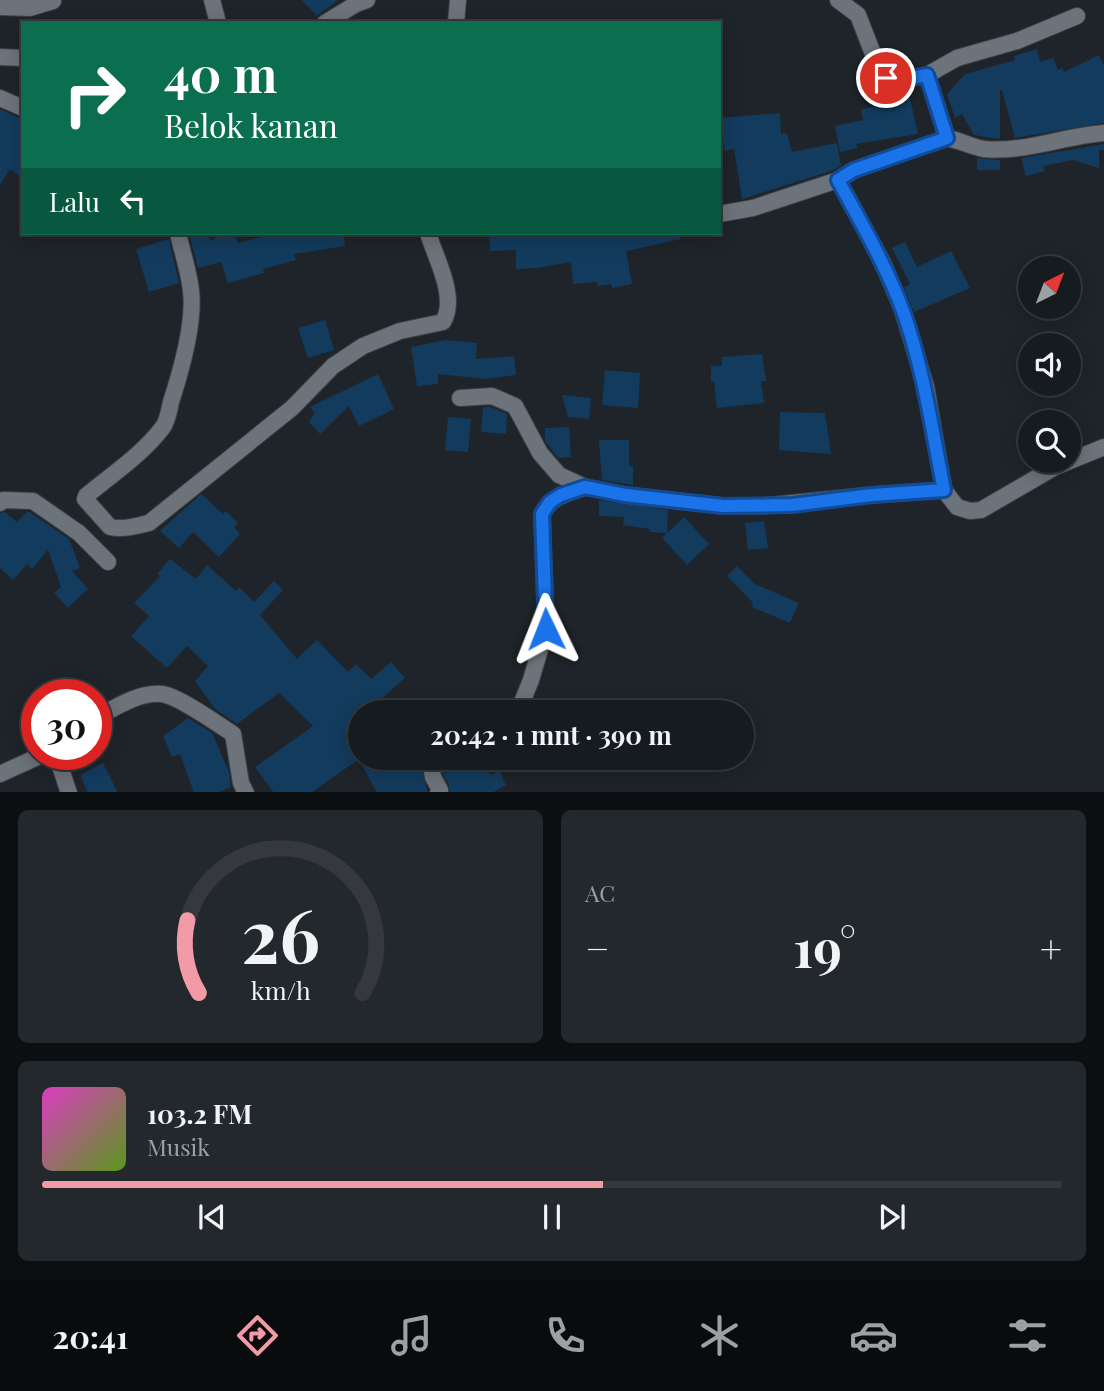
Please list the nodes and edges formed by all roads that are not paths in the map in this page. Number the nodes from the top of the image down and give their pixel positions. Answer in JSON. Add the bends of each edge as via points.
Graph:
{"nodes":[{"id":1,"x":212,"y":0,"type":"edge"},
{"id":2,"x":367,"y":0,"type":"edge"},
{"id":3,"x":458,"y":0,"type":"edge"},
{"id":4,"x":838,"y":0,"type":"edge"},
{"id":5,"x":53,"y":1,"type":"edge"},
{"id":6,"x":0,"y":7,"type":"edge"},
{"id":7,"x":1077,"y":16,"type":"dead end"},
{"id":8,"x":217,"y":21,"type":"edge"},
{"id":9,"x":328,"y":21,"type":"edge"},
{"id":10,"x":456,"y":21,"type":"edge"},
{"id":11,"x":0,"y":57,"type":"edge"},
{"id":12,"x":21,"y":58,"type":"edge"},
{"id":13,"x":927,"y":75,"type":"junction"},
{"id":14,"x":0,"y":98,"type":"edge"},
{"id":15,"x":21,"y":107,"type":"edge"},
{"id":16,"x":1104,"y":133,"type":"edge"},
{"id":17,"x":947,"y":138,"type":"junction"},
{"id":18,"x":838,"y":180,"type":"junction"},
{"id":19,"x":721,"y":214,"type":"edge"},
{"id":20,"x":178,"y":235,"type":"edge"},
{"id":21,"x":429,"y":235,"type":"edge"},
{"id":22,"x":460,"y":398,"type":"dead end"},
{"id":23,"x":1104,"y":447,"type":"edge"},
{"id":24,"x":585,"y":487,"type":"junction"},
{"id":25,"x":944,"y":490,"type":"junction"},
{"id":26,"x":0,"y":503,"type":"edge"},
{"id":27,"x":108,"y":562,"type":"dead end"},
{"id":28,"x":523,"y":700,"type":"edge"},
{"id":29,"x":112,"y":710,"type":"edge"},
{"id":30,"x":21,"y":764,"type":"edge"},
{"id":31,"x":61,"y":770,"type":"edge"},
{"id":32,"x":432,"y":770,"type":"edge"},
{"id":33,"x":0,"y":774,"type":"edge"},
{"id":34,"x":69,"y":792,"type":"edge"},
{"id":35,"x":246,"y":792,"type":"edge"},
{"id":36,"x":439,"y":792,"type":"edge"}],
"edges":[{"from":1,"to":8,"type":"street"},
{"from":2,"to":9,"type":"street"},
{"from":3,"to":10,"type":"street"},
{"from":4,"to":13,"type":"street","via":[[858,15],[886,78],[891,82]]},
{"from":5,"to":6,"type":"street","via":[[30,8]]},
{"from":7,"to":13,"type":"street","via":[[1017,41],[957,58]]},
{"from":11,"to":12,"type":"street"},
{"from":13,"to":17,"type":"street"},
{"from":14,"to":15,"type":"street"},
{"from":16,"to":17,"type":"street","via":[[1032,146],[982,149]]},
{"from":17,"to":18,"type":"street","via":[[854,170]]},
{"from":18,"to":19,"type":"street"},
{"from":18,"to":25,"type":"street","via":[[883,263],[905,318],[926,387]]},
{"from":20,"to":21,"type":"street","via":[[191,292],[180,378],[163,426],[86,496],[110,527],[149,523],[292,408],[333,366],[363,346],[443,321],[447,312],[444,275]]},
{"from":22,"to":24,"type":"street","via":[[492,396],[515,406],[540,453],[559,475]]},
{"from":23,"to":25,"type":"street","via":[[1055,467],[981,510],[957,507]]},
{"from":24,"to":25,"type":"street","via":[[723,506],[792,505]]},
{"from":24,"to":28,"type":"street","via":[[561,495],[542,514],[546,629]]},
{"from":26,"to":27,"type":"street","via":[[33,501],[79,533]]},
{"from":29,"to":35,"type":"street","via":[[130,700],[163,694],[197,710],[233,734]]},
{"from":30,"to":33,"type":"street"},
{"from":31,"to":34,"type":"street"},
{"from":32,"to":36,"type":"street"}]}
